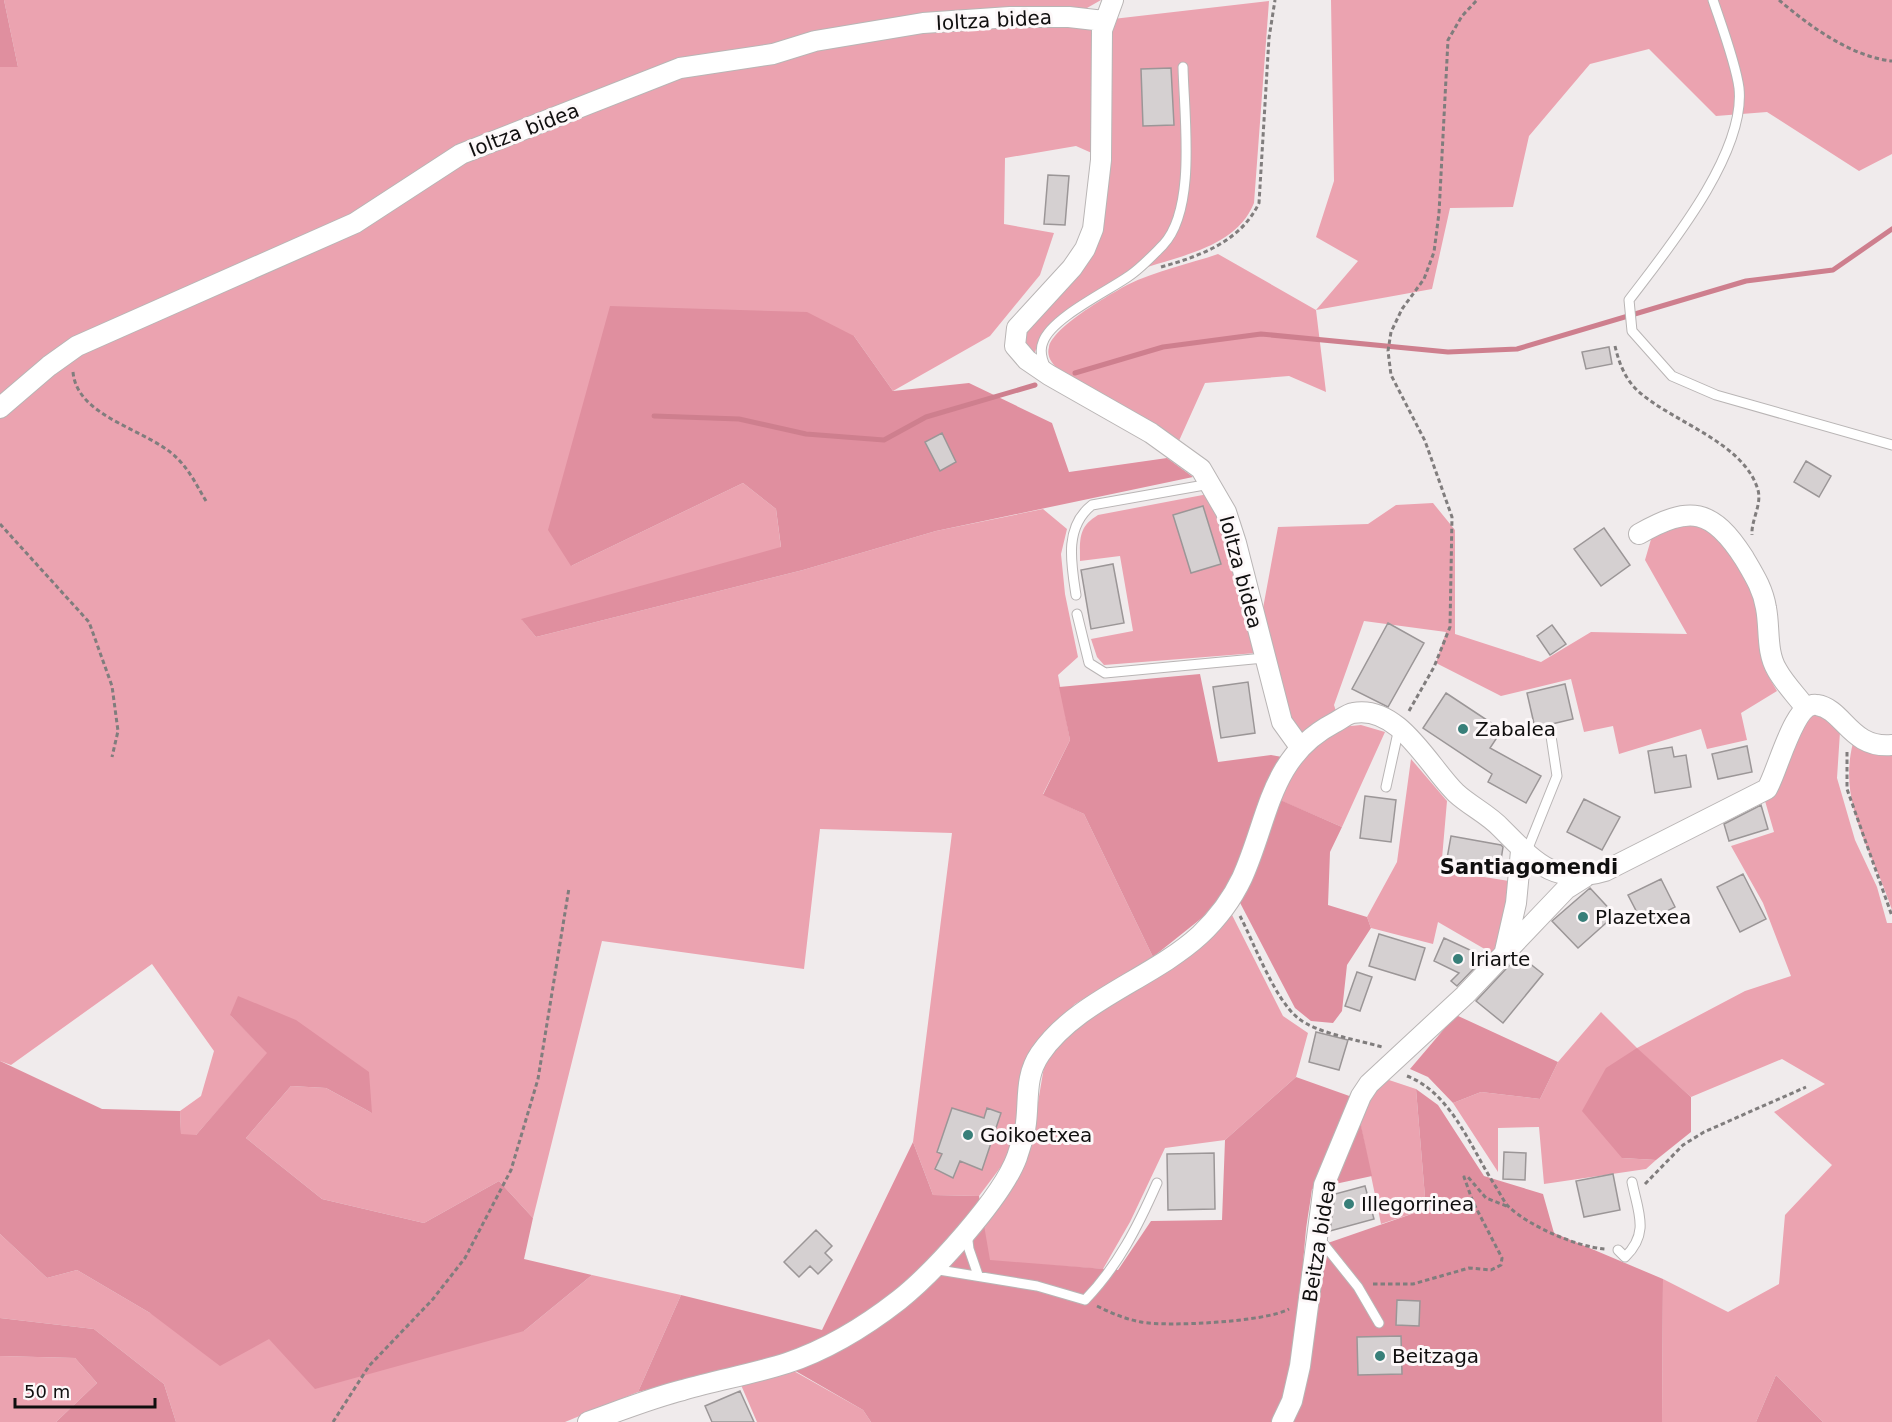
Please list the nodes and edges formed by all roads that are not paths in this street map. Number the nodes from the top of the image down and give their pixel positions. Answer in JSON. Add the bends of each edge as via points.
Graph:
{"nodes":[{"id":1,"x":1113,"y":0,"type":"edge"},
{"id":2,"x":1713,"y":0,"type":"edge"},
{"id":3,"x":1104,"y":21,"type":"junction"},
{"id":4,"x":1183,"y":67,"type":"dead end"},
{"id":5,"x":1049,"y":375,"type":"junction"},
{"id":6,"x":0,"y":408,"type":"edge"},
{"id":7,"x":1892,"y":445,"type":"edge"},
{"id":8,"x":1211,"y":483,"type":"junction"},
{"id":9,"x":1638,"y":534,"type":"dead end"},
{"id":10,"x":1076,"y":595,"type":"dead end"},
{"id":11,"x":1077,"y":614,"type":"dead end"},
{"id":12,"x":1264,"y":658,"type":"junction"},
{"id":13,"x":1805,"y":706,"type":"junction"},
{"id":14,"x":1399,"y":728,"type":"junction"},
{"id":15,"x":1551,"y":736,"type":"dead end"},
{"id":16,"x":1892,"y":746,"type":"edge"},
{"id":17,"x":1300,"y":747,"type":"junction"},
{"id":18,"x":1386,"y":787,"type":"dead end"},
{"id":19,"x":1524,"y":852,"type":"junction"},
{"id":20,"x":1585,"y":877,"type":"junction"},
{"id":21,"x":1504,"y":952,"type":"junction"},
{"id":22,"x":1632,"y":1182,"type":"dead end"},
{"id":23,"x":1157,"y":1183,"type":"dead end"},
{"id":24,"x":967,"y":1230,"type":"junction"},
{"id":25,"x":1317,"y":1236,"type":"junction"},
{"id":26,"x":1618,"y":1250,"type":"road end"},
{"id":27,"x":932,"y":1269,"type":"junction"},
{"id":28,"x":978,"y":1275,"type":"junction"},
{"id":29,"x":1379,"y":1323,"type":"dead end"},
{"id":30,"x":588,"y":1422,"type":"edge"},
{"id":31,"x":1282,"y":1422,"type":"edge"}],
"edges":[{"from":1,"to":3,"type":"street","name":"Ioltza bidea"},
{"from":2,"to":7,"type":"lane","via":[[1739,88],[1737,126],[1720,165],[1693,209],[1629,300],[1632,332],[1672,376],[1716,395]]},
{"from":3,"to":5,"type":"street","name":"Ioltza bidea","via":[[1101,160],[1093,229],[1072,268],[1017,328],[1016,346],[1027,360]]},
{"from":3,"to":6,"type":"street","name":"Ioltza bidea","via":[[1010,17],[923,23],[680,68],[461,154],[355,223],[77,346]]},
{"from":4,"to":5,"type":"lane","via":[[1185,191],[1179,221],[1165,243],[1132,274],[1051,327],[1042,342],[1041,357]]},
{"from":5,"to":8,"type":"street","name":"Ioltza bidea","via":[[1151,433],[1201,468]]},
{"from":8,"to":10,"type":"lane","via":[[1092,505],[1081,514],[1073,532],[1071,551]]},
{"from":8,"to":12,"type":"street","name":"Ioltza bidea","via":[[1236,543]]},
{"from":9,"to":13,"type":"street","via":[[1661,522],[1692,515],[1721,526],[1762,588],[1776,670]]},
{"from":11,"to":12,"type":"lane","via":[[1089,663],[1105,673]]},
{"from":12,"to":17,"type":"street","name":"Ioltza bidea","via":[[1282,722]]},
{"from":13,"to":16,"type":"street","via":[[1823,707],[1865,742],[1878,747]]},
{"from":13,"to":20,"type":"street","via":[[1796,718],[1767,789],[1605,871]]},
{"from":14,"to":17,"type":"street","via":[[1373,714],[1353,713],[1324,728]]},
{"from":14,"to":18,"type":"lane"},
{"from":14,"to":19,"type":"street","via":[[1456,793],[1500,826]]},
{"from":15,"to":19,"type":"lane","via":[[1557,776]]},
{"from":17,"to":24,"type":"street","via":[[1280,776],[1231,899],[1201,934],[1169,960],[1083,1011],[1038,1056],[1026,1088],[1026,1123],[1016,1161]]},
{"from":19,"to":20,"type":"street","via":[[1559,873]]},
{"from":19,"to":21,"type":"street","name":"Beitza bidea"},
{"from":20,"to":21,"type":"street","name":"Beitza bidea","via":[[1566,889]]},
{"from":21,"to":25,"type":"street","name":"Beitza bidea","via":[[1361,1096],[1324,1185]]},
{"from":22,"to":26,"type":"lane","via":[[1642,1231],[1636,1246],[1625,1257]]},
{"from":23,"to":28,"type":"lane","via":[[1120,1257],[1085,1300]]},
{"from":24,"to":27,"type":"street"},
{"from":24,"to":28,"type":"lane"},
{"from":25,"to":29,"type":"lane","via":[[1358,1287]]},
{"from":25,"to":31,"type":"street","name":"Beitza bidea","via":[[1300,1366],[1292,1401]]},
{"from":27,"to":28,"type":"lane"},
{"from":27,"to":30,"type":"street","via":[[871,1320],[789,1362],[678,1391]]}]}
